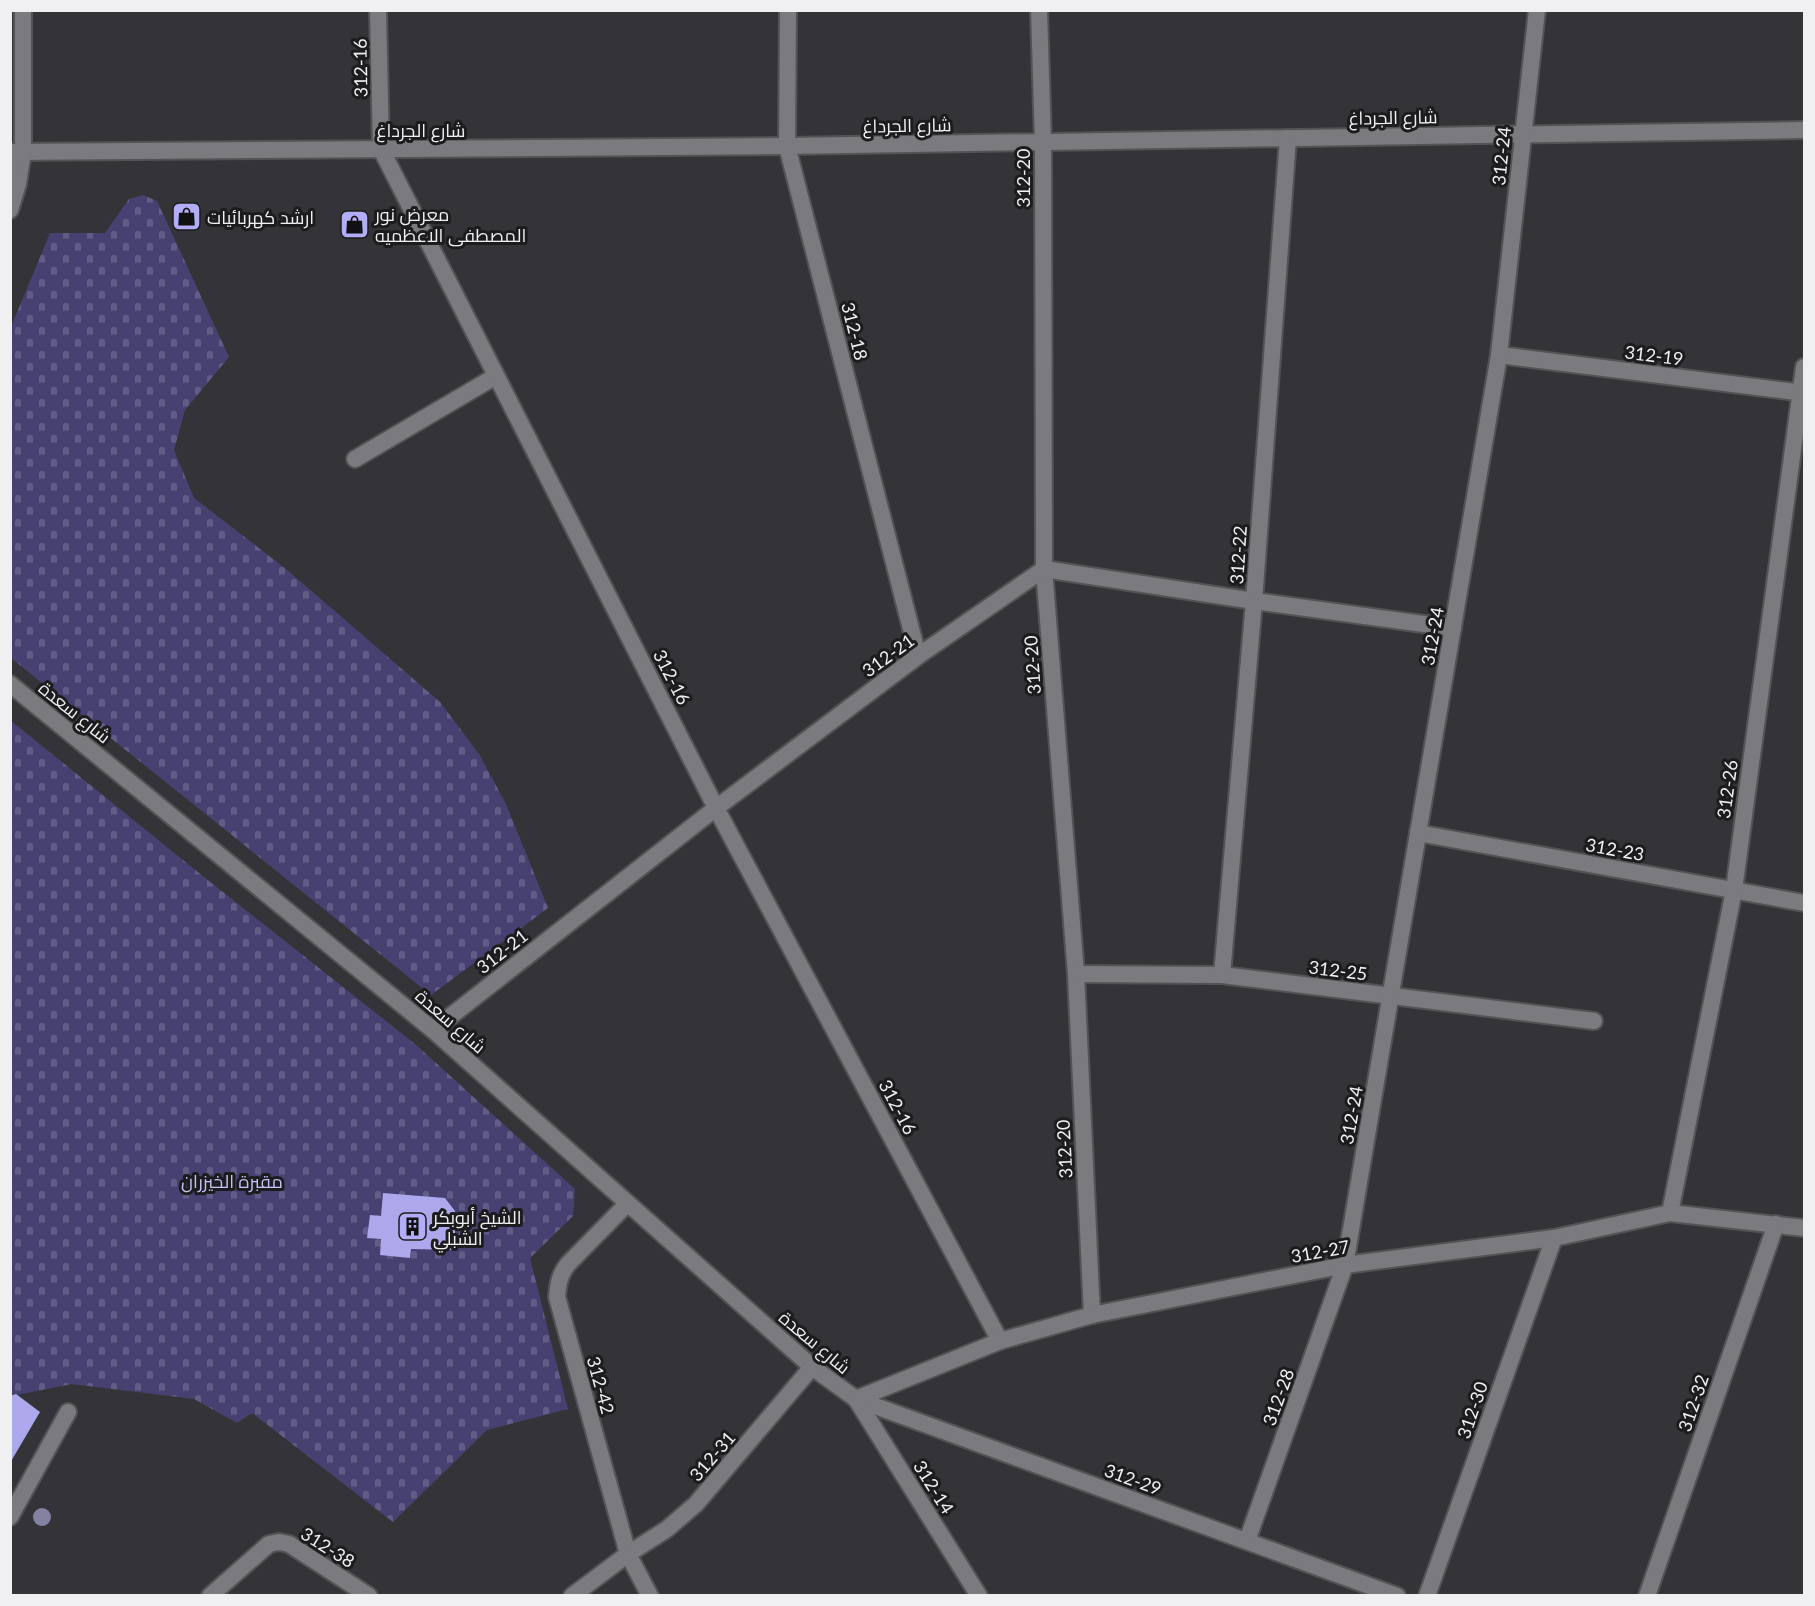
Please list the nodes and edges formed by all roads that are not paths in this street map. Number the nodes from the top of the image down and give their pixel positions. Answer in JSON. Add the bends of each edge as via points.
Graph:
{"nodes":[{"id":1,"x":23,"y":10,"type":"edge"},
{"id":2,"x":378,"y":10,"type":"edge"},
{"id":3,"x":788,"y":10,"type":"edge"},
{"id":4,"x":1039,"y":10,"type":"edge"},
{"id":5,"x":1537,"y":10,"type":"edge"},
{"id":6,"x":1804,"y":129,"type":"edge"},
{"id":7,"x":1524,"y":134,"type":"junction"},
{"id":8,"x":1288,"y":138,"type":"junction"},
{"id":9,"x":1043,"y":142,"type":"junction"},
{"id":10,"x":787,"y":146,"type":"junction"},
{"id":11,"x":381,"y":149,"type":"junction"},
{"id":12,"x":17,"y":152,"type":"edge"},
{"id":13,"x":10,"y":168,"type":"edge"},
{"id":14,"x":10,"y":210,"type":"edge"},
{"id":15,"x":1499,"y":355,"type":"junction"},
{"id":16,"x":1804,"y":368,"type":"edge"},
{"id":17,"x":496,"y":376,"type":"junction"},
{"id":18,"x":1802,"y":393,"type":"edge"},
{"id":19,"x":355,"y":459,"type":"dead end"},
{"id":20,"x":1044,"y":569,"type":"junction"},
{"id":21,"x":1254,"y":601,"type":"junction"},
{"id":22,"x":1453,"y":628,"type":"junction"},
{"id":23,"x":918,"y":656,"type":"junction"},
{"id":24,"x":10,"y":684,"type":"edge"},
{"id":25,"x":717,"y":808,"type":"junction"},
{"id":26,"x":1418,"y":833,"type":"junction"},
{"id":27,"x":1734,"y":890,"type":"junction"},
{"id":28,"x":1804,"y":903,"type":"edge"},
{"id":29,"x":1076,"y":974,"type":"junction"},
{"id":30,"x":1222,"y":975,"type":"junction"},
{"id":31,"x":1391,"y":997,"type":"junction"},
{"id":32,"x":1594,"y":1021,"type":"dead end"},
{"id":33,"x":433,"y":1030,"type":"junction"},
{"id":34,"x":627,"y":1204,"type":"junction"},
{"id":35,"x":1670,"y":1213,"type":"junction"},
{"id":36,"x":1776,"y":1224,"type":"junction"},
{"id":37,"x":1804,"y":1227,"type":"edge"},
{"id":38,"x":1554,"y":1238,"type":"junction"},
{"id":39,"x":1345,"y":1266,"type":"junction"},
{"id":40,"x":1092,"y":1315,"type":"junction"},
{"id":41,"x":1000,"y":1341,"type":"junction"},
{"id":42,"x":812,"y":1367,"type":"junction"},
{"id":43,"x":856,"y":1399,"type":"junction"},
{"id":44,"x":68,"y":1412,"type":"dead end"},
{"id":45,"x":10,"y":1517,"type":"edge"},
{"id":46,"x":1247,"y":1541,"type":"junction"},
{"id":47,"x":628,"y":1554,"type":"junction"},
{"id":48,"x":210,"y":1596,"type":"edge"},
{"id":49,"x":369,"y":1596,"type":"edge"},
{"id":50,"x":572,"y":1596,"type":"edge"},
{"id":51,"x":650,"y":1596,"type":"edge"},
{"id":52,"x":979,"y":1596,"type":"edge"},
{"id":53,"x":1397,"y":1596,"type":"edge"},
{"id":54,"x":1427,"y":1596,"type":"edge"},
{"id":55,"x":1647,"y":1596,"type":"edge"}],
"edges":[{"from":1,"to":12,"type":"street"},
{"from":2,"to":11,"type":"street","name":"312-16"},
{"from":3,"to":10,"type":"street","name":"312-18"},
{"from":4,"to":9,"type":"street","name":"312-20"},
{"from":5,"to":7,"type":"street","name":"312-24"},
{"from":6,"to":7,"type":"street","name":"شارع الجرداغ"},
{"from":7,"to":8,"type":"street","name":"شارع الجرداغ"},
{"from":7,"to":15,"type":"street","name":"312-24"},
{"from":8,"to":9,"type":"street","name":"شارع الجرداغ"},
{"from":8,"to":21,"type":"street","name":"312-22"},
{"from":9,"to":10,"type":"street","name":"شارع الجرداغ"},
{"from":9,"to":20,"type":"street","name":"312-20"},
{"from":10,"to":11,"type":"street","name":"شارع الجرداغ"},
{"from":10,"to":23,"type":"street","name":"312-18"},
{"from":11,"to":12,"type":"street","name":"شارع الجرداغ"},
{"from":11,"to":17,"type":"street","name":"312-16"},
{"from":12,"to":13,"type":"street"},
{"from":12,"to":14,"type":"street","via":[[18,184]]},
{"from":15,"to":18,"type":"street","name":"312-19"},
{"from":15,"to":22,"type":"street","name":"312-24"},
{"from":16,"to":18,"type":"street","name":"312-26"},
{"from":17,"to":19,"type":"street"},
{"from":17,"to":25,"type":"street","name":"312-16"},
{"from":18,"to":27,"type":"street","name":"312-26"},
{"from":20,"to":21,"type":"street"},
{"from":20,"to":23,"type":"street","name":"312-21"},
{"from":20,"to":29,"type":"street","name":"312-20"},
{"from":21,"to":22,"type":"street"},
{"from":21,"to":30,"type":"street","name":"312-22"},
{"from":22,"to":26,"type":"street","name":"312-24"},
{"from":23,"to":25,"type":"street","name":"312-21"},
{"from":24,"to":33,"type":"street","name":"شارع سعدة"},
{"from":25,"to":33,"type":"street","name":"312-21"},
{"from":25,"to":41,"type":"street","name":"312-16"},
{"from":26,"to":27,"type":"street","name":"312-23"},
{"from":26,"to":31,"type":"street","name":"312-24"},
{"from":27,"to":28,"type":"street","name":"312-23"},
{"from":27,"to":35,"type":"street","name":"312-26"},
{"from":29,"to":30,"type":"street","name":"312-25"},
{"from":29,"to":40,"type":"street","name":"312-20"},
{"from":30,"to":31,"type":"street","name":"312-25"},
{"from":31,"to":32,"type":"street","name":"312-25"},
{"from":31,"to":39,"type":"street","name":"312-24"},
{"from":33,"to":34,"type":"street","name":"شارع سعدة"},
{"from":34,"to":42,"type":"street","name":"شارع سعدة"},
{"from":34,"to":47,"type":"street","name":"312-42","via":[[565,1268],[557,1297]]},
{"from":35,"to":36,"type":"street","name":"312-27"},
{"from":35,"to":38,"type":"street","name":"312-27"},
{"from":36,"to":37,"type":"street","name":"312-27"},
{"from":36,"to":55,"type":"street","name":"312-32"},
{"from":38,"to":39,"type":"street","name":"312-27"},
{"from":38,"to":54,"type":"street","name":"312-30"},
{"from":39,"to":40,"type":"street","name":"312-27"},
{"from":39,"to":46,"type":"street","name":"312-28"},
{"from":40,"to":41,"type":"street","name":"312-27"},
{"from":41,"to":43,"type":"street","name":"312-27"},
{"from":42,"to":43,"type":"street","name":"شارع سعدة"},
{"from":42,"to":47,"type":"street","name":"312-31","via":[[696,1504]]},
{"from":43,"to":46,"type":"street","name":"312-29"},
{"from":43,"to":52,"type":"street","name":"312-14"},
{"from":44,"to":45,"type":"street"},
{"from":46,"to":53,"type":"street","name":"312-29"},
{"from":47,"to":50,"type":"street"},
{"from":47,"to":51,"type":"street","name":"312-42"},
{"from":48,"to":49,"type":"street","name":"312-38","via":[[269,1544],[279,1542],[289,1544]]}]}
